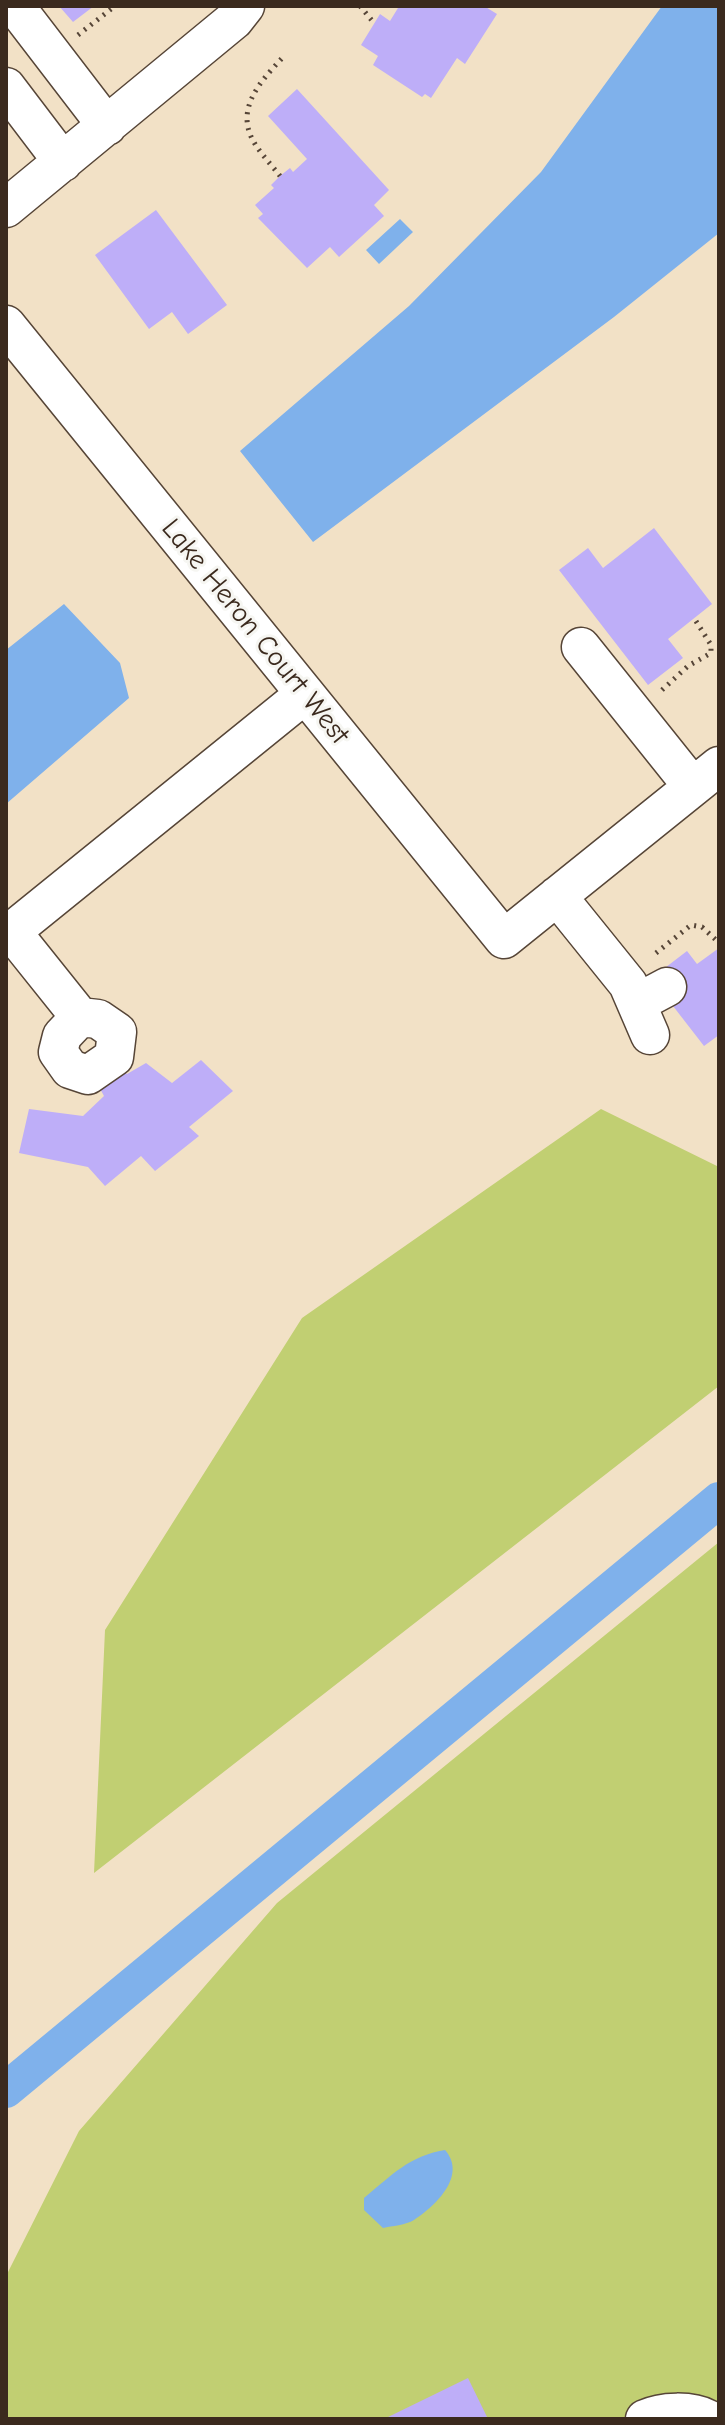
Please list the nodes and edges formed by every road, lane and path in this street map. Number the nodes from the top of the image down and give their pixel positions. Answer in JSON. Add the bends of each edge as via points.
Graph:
{"nodes":[{"id":1,"x":15,"y":6,"type":"edge"},
{"id":2,"x":245,"y":6,"type":"edge"},
{"id":3,"x":360,"y":6,"type":"edge"},
{"id":4,"x":374,"y":23,"type":"dead end"},
{"id":5,"x":284,"y":56,"type":"dead end"},
{"id":6,"x":6,"y":87,"type":"edge"},
{"id":7,"x":107,"y":126,"type":"junction"},
{"id":8,"x":63,"y":162,"type":"junction"},
{"id":9,"x":280,"y":176,"type":"dead end"},
{"id":10,"x":6,"y":208,"type":"edge"},
{"id":11,"x":10,"y":338,"type":"edge"},
{"id":12,"x":694,"y":618,"type":"dead end"},
{"id":13,"x":581,"y":647,"type":"dead end"},
{"id":14,"x":305,"y":694,"type":"junction"},
{"id":15,"x":630,"y":708,"type":"junction"},
{"id":16,"x":712,"y":773,"type":"edge"},
{"id":17,"x":557,"y":896,"type":"junction"},
{"id":18,"x":9,"y":934,"type":"edge"},
{"id":19,"x":716,"y":940,"type":"dead end"},
{"id":20,"x":644,"y":1001,"type":"joint"},
{"id":21,"x":80,"y":1017,"type":"dead end"},
{"id":22,"x":645,"y":2419,"type":"edge"},
{"id":23,"x":708,"y":2419,"type":"edge"}],
"edges":[{"from":1,"to":7,"type":"street"},
{"from":2,"to":7,"type":"street"},
{"from":3,"to":4,"type":"path"},
{"from":5,"to":9,"type":"path","via":[[254,89],[249,106],[249,134]]},
{"from":6,"to":8,"type":"street"},
{"from":7,"to":8,"type":"street"},
{"from":8,"to":10,"type":"street"},
{"from":11,"to":14,"type":"street","name":"Lake Heron Court West"},
{"from":12,"to":15,"type":"path","via":[[711,653]]},
{"from":13,"to":15,"type":"street"},
{"from":14,"to":17,"type":"street","name":"Lake Heron Court West","via":[[504,939]]},
{"from":14,"to":18,"type":"street"},
{"from":15,"to":16,"type":"street"},
{"from":16,"to":17,"type":"street"},
{"from":17,"to":20,"type":"street"},
{"from":18,"to":21,"type":"street"},
{"from":19,"to":20,"type":"path","via":[[691,925]]},
{"from":22,"to":23,"type":"street","via":[[698,2413]]}]}
